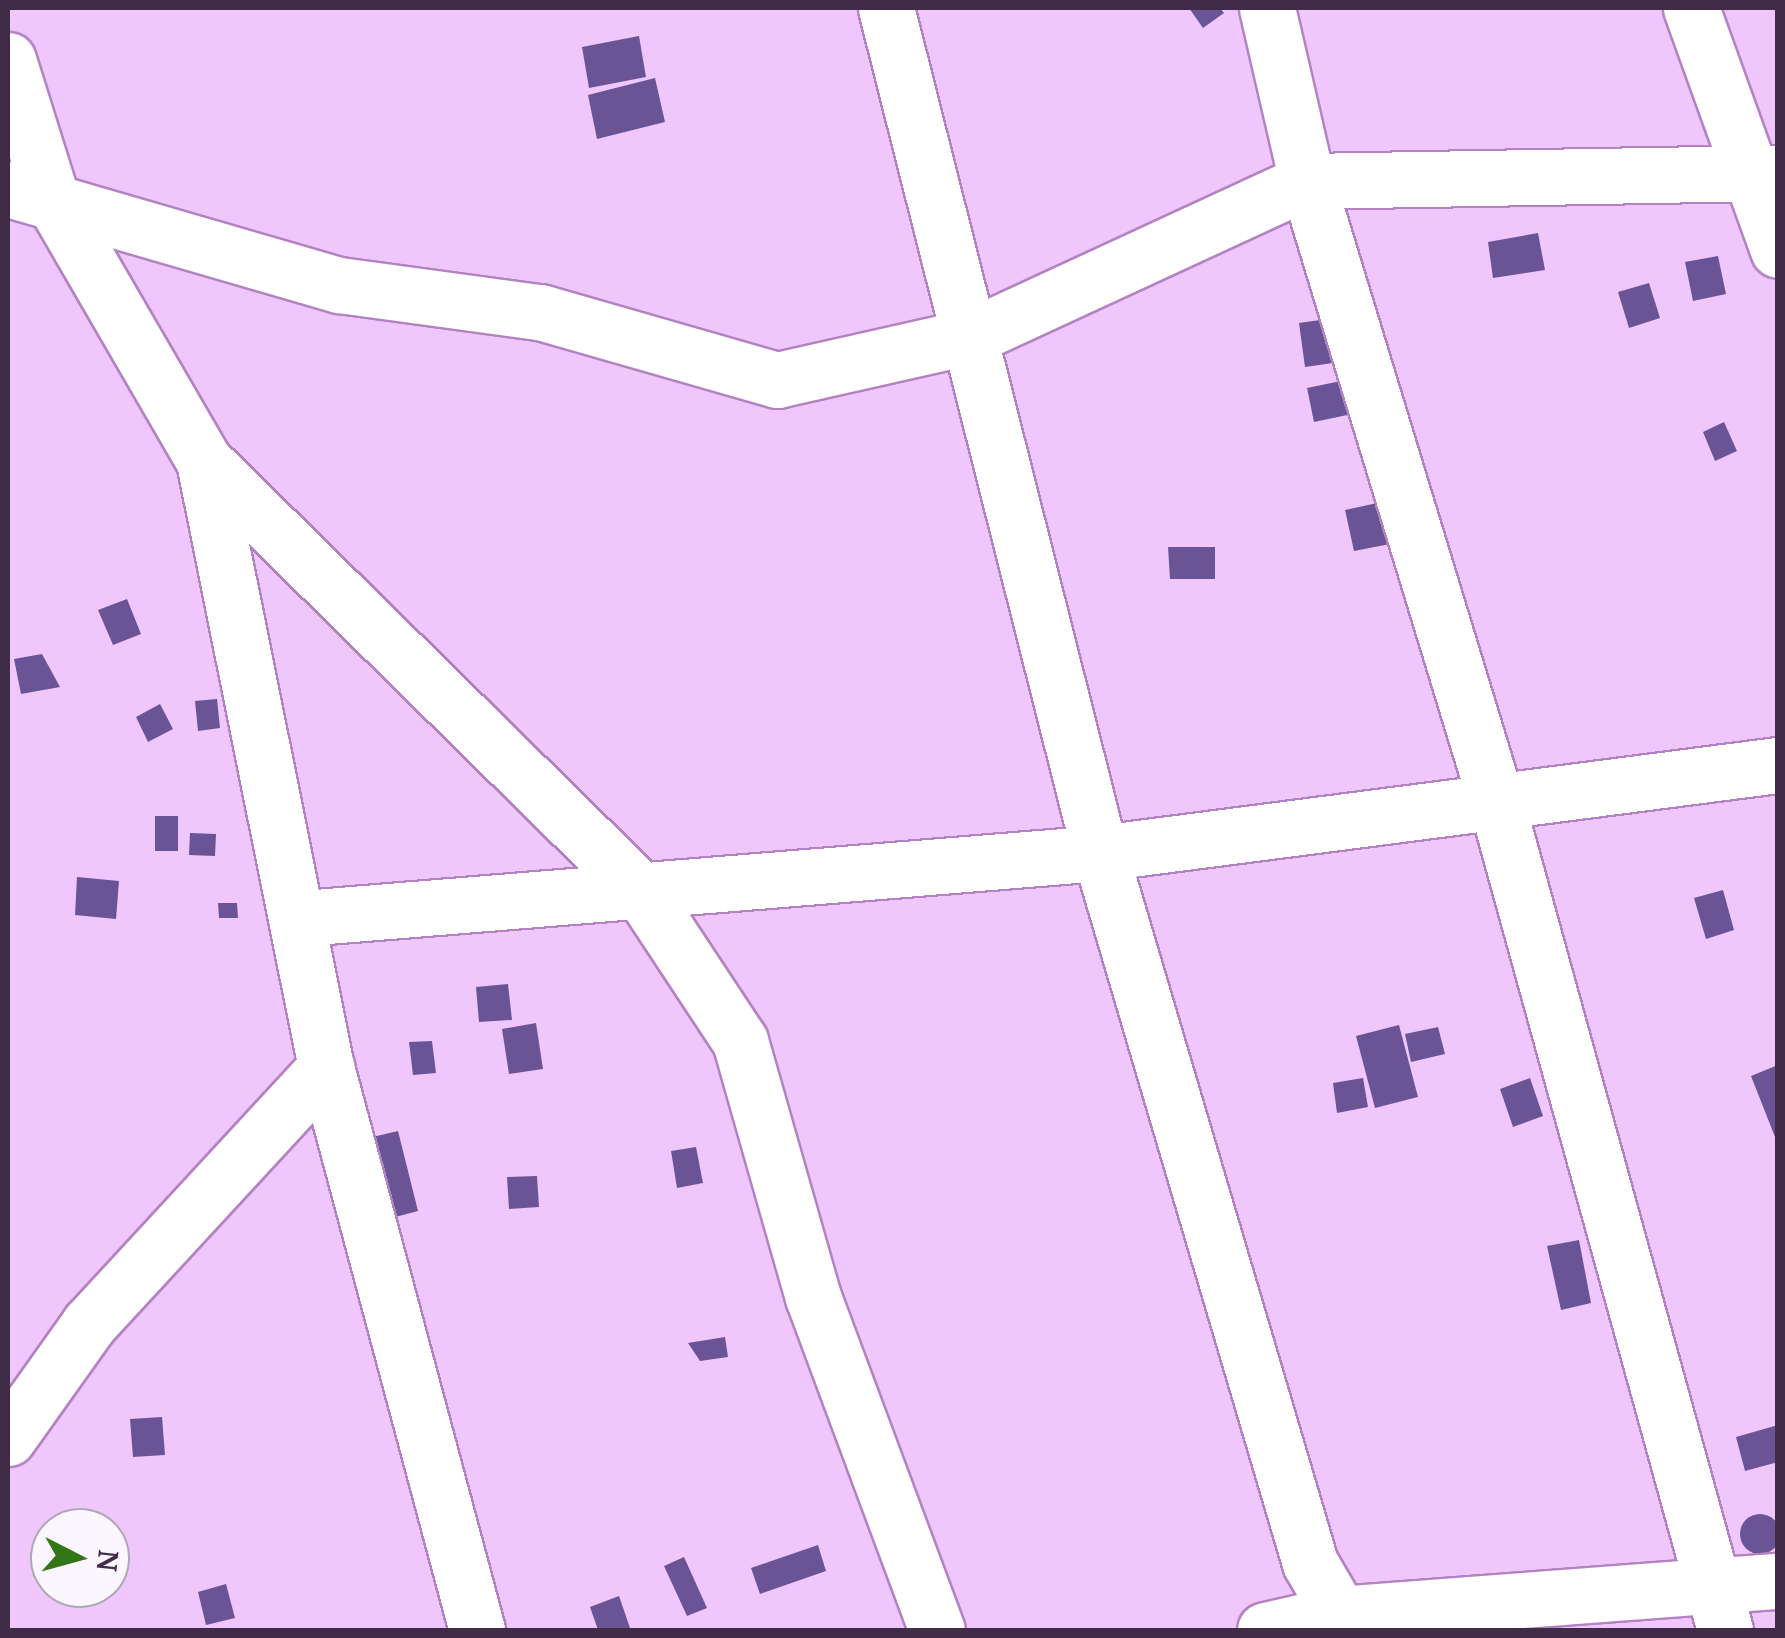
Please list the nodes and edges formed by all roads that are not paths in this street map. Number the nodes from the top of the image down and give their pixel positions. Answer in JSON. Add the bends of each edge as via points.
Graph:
{"nodes":[{"id":1,"x":886,"y":8,"type":"edge"},
{"id":2,"x":1267,"y":8,"type":"edge"},
{"id":3,"x":1691,"y":8,"type":"edge"},
{"id":4,"x":8,"y":60,"type":"edge"},
{"id":5,"x":1764,"y":174,"type":"edge"},
{"id":6,"x":1307,"y":181,"type":"junction"},
{"id":7,"x":29,"y":193,"type":"edge"},
{"id":8,"x":1778,"y":250,"type":"edge"},
{"id":9,"x":972,"y":336,"type":"junction"},
{"id":10,"x":204,"y":462,"type":"junction"},
{"id":11,"x":1778,"y":765,"type":"edge"},
{"id":12,"x":1496,"y":801,"type":"junction"},
{"id":13,"x":1100,"y":853,"type":"junction"},
{"id":14,"x":640,"y":891,"type":"junction"},
{"id":15,"x":302,"y":918,"type":"junction"},
{"id":16,"x":326,"y":1067,"type":"junction"},
{"id":17,"x":8,"y":1438,"type":"edge"},
{"id":18,"x":1778,"y":1581,"type":"edge"},
{"id":19,"x":1720,"y":1609,"type":"edge"},
{"id":20,"x":1342,"y":1622,"type":"edge"},
{"id":21,"x":477,"y":1630,"type":"edge"},
{"id":22,"x":937,"y":1630,"type":"edge"},
{"id":23,"x":1265,"y":1630,"type":"edge"}],
"edges":[{"from":1,"to":9,"type":"street"},
{"from":2,"to":6,"type":"street"},
{"from":3,"to":5,"type":"street"},
{"from":4,"to":7,"type":"street"},
{"from":5,"to":6,"type":"street"},
{"from":5,"to":8,"type":"street"},
{"from":6,"to":9,"type":"street"},
{"from":6,"to":12,"type":"street"},
{"from":7,"to":9,"type":"street","via":[[338,285],[540,312],[778,380]]},
{"from":7,"to":10,"type":"street"},
{"from":9,"to":13,"type":"street"},
{"from":10,"to":14,"type":"street"},
{"from":10,"to":15,"type":"street"},
{"from":11,"to":12,"type":"street"},
{"from":12,"to":13,"type":"street"},
{"from":12,"to":19,"type":"street"},
{"from":13,"to":14,"type":"street"},
{"from":13,"to":20,"type":"street","via":[[1310,1563]]},
{"from":14,"to":15,"type":"street"},
{"from":14,"to":22,"type":"street","via":[[740,1041],[813,1298]]},
{"from":15,"to":16,"type":"street"},
{"from":16,"to":17,"type":"street","via":[[89,1324]]},
{"from":16,"to":21,"type":"street"},
{"from":18,"to":19,"type":"street"},
{"from":19,"to":20,"type":"street"},
{"from":20,"to":23,"type":"street"}]}
